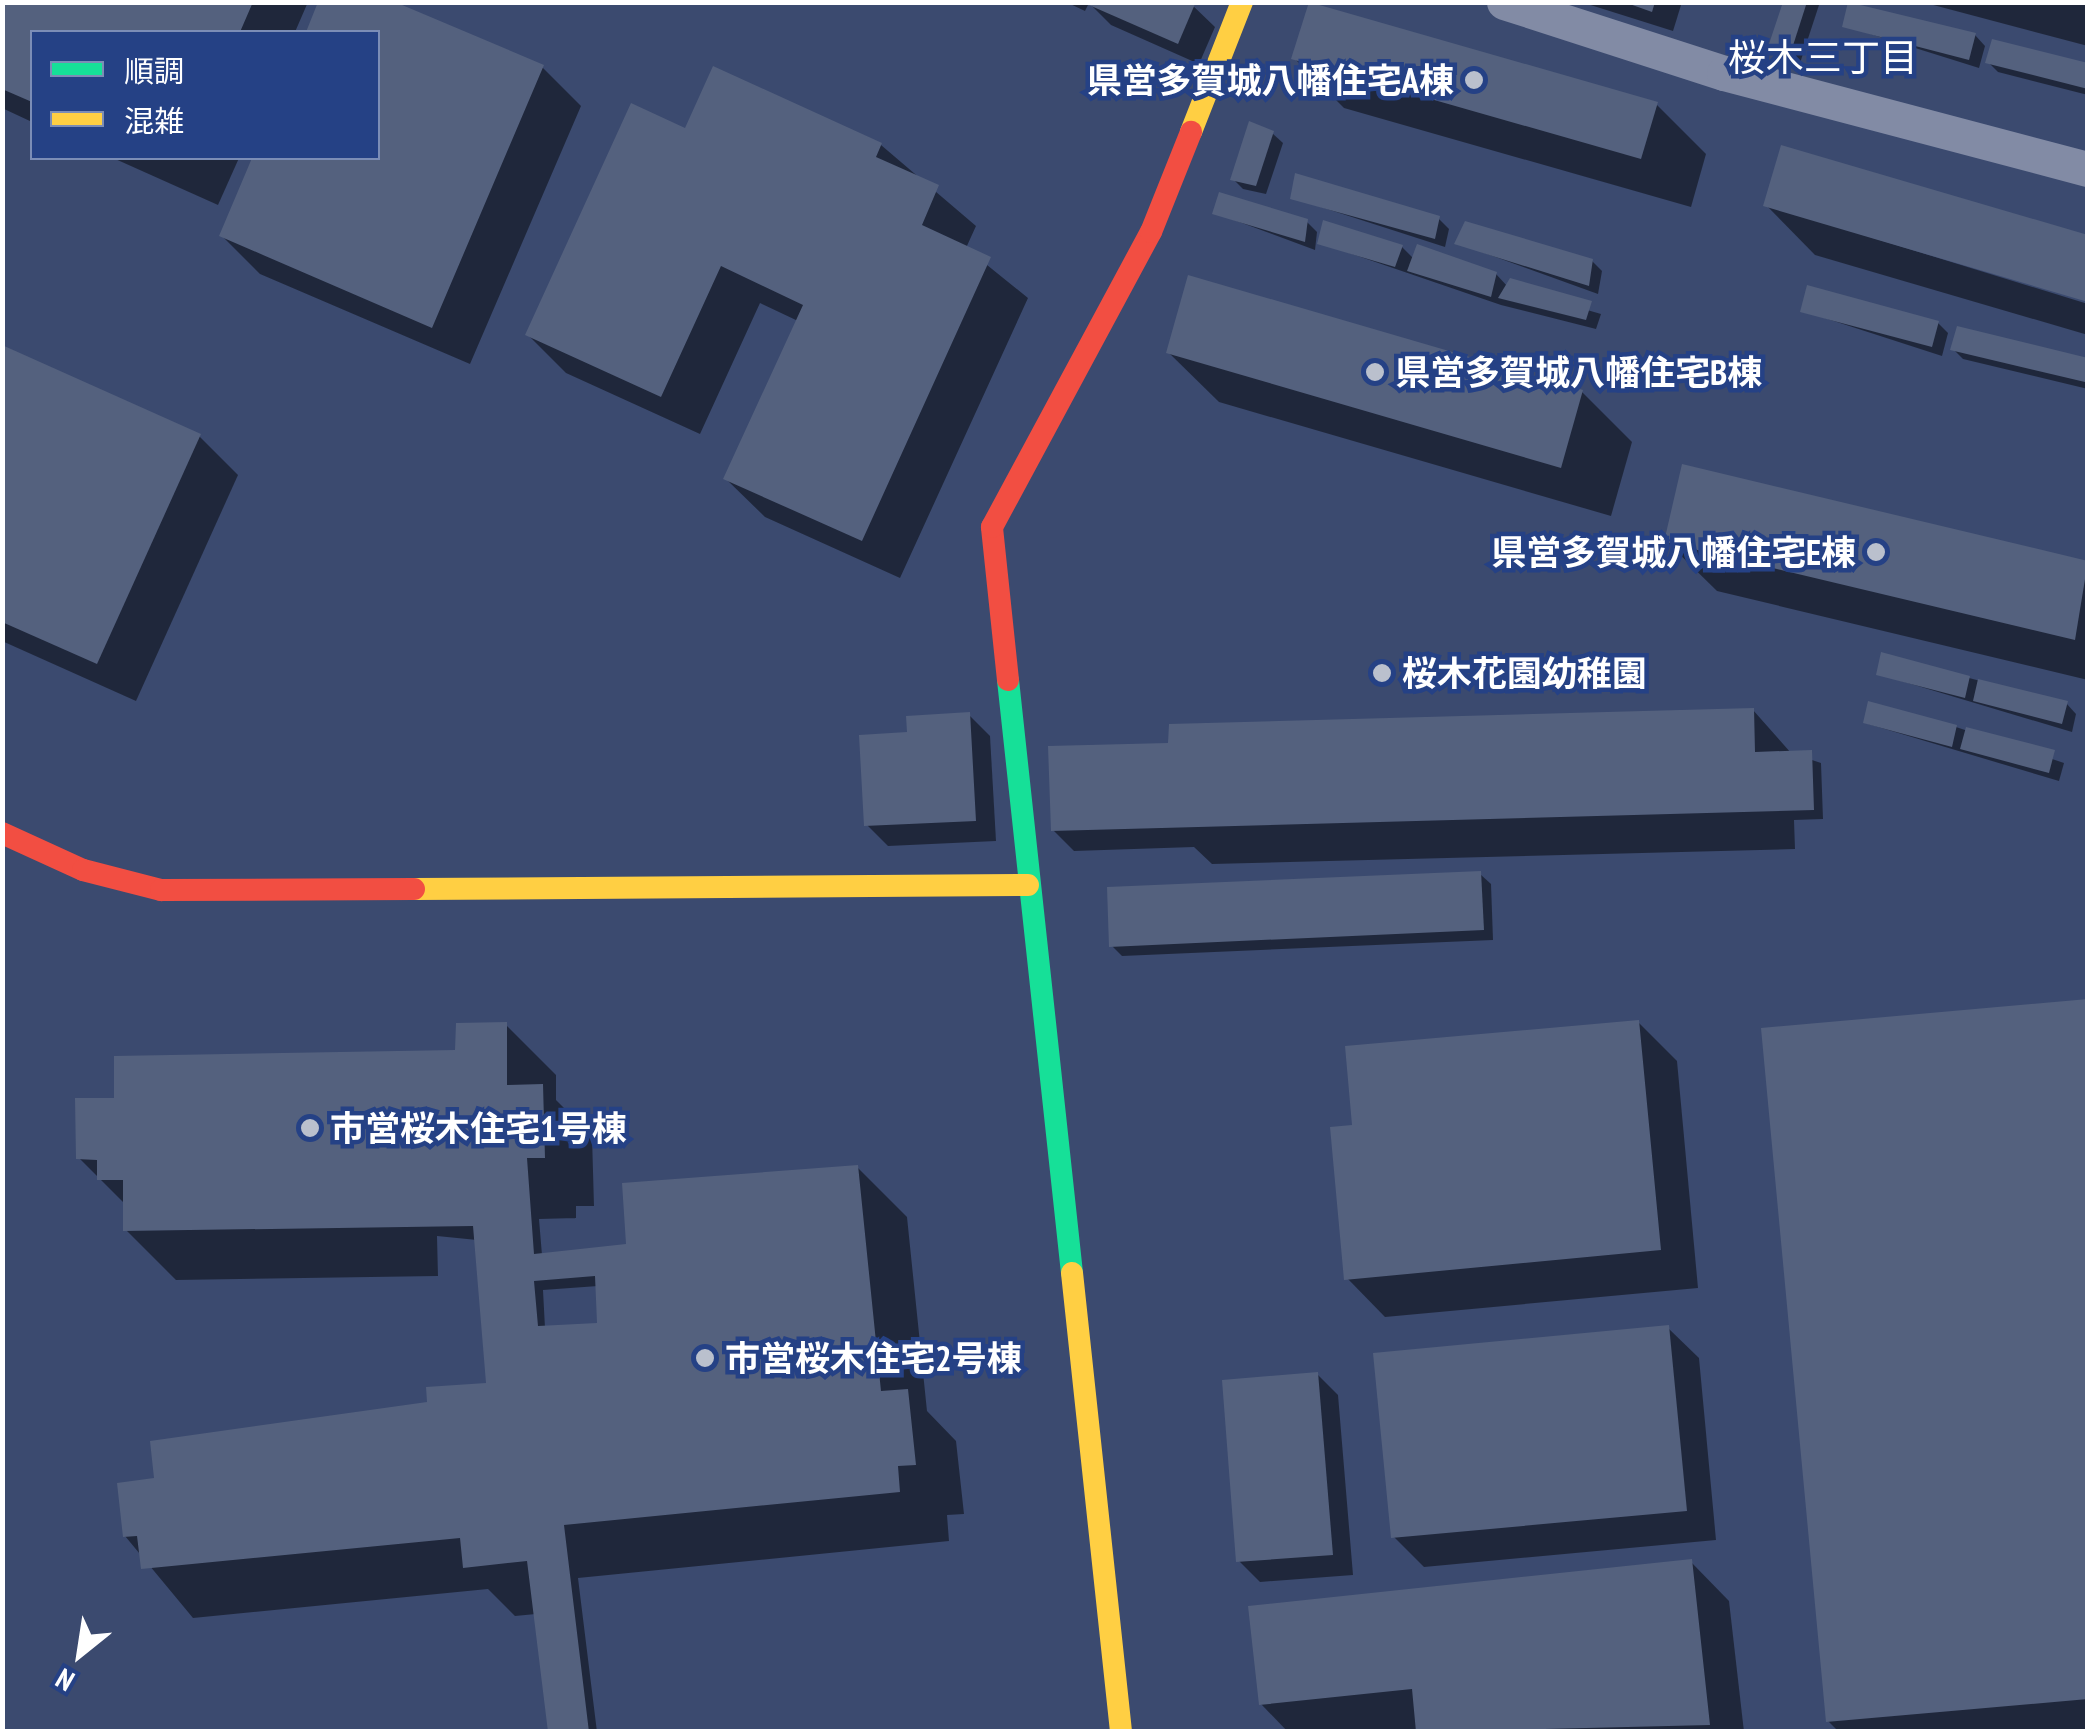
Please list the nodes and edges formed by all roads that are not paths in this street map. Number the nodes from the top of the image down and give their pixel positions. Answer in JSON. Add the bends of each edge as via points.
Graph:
{"nodes":[{"id":1,"x":1242,"y":2,"type":"edge"},
{"id":2,"x":1504,"y":2,"type":"edge"},
{"id":3,"x":2088,"y":168,"type":"edge"},
{"id":4,"x":2,"y":833,"type":"edge"},
{"id":5,"x":1028,"y":885,"type":"junction"},
{"id":6,"x":1121,"y":1732,"type":"edge"}],
"edges":[{"from":1,"to":5,"type":"street","via":[[1151,232],[992,527]]},
{"from":2,"to":3,"type":"lane","via":[[1724,72]]},
{"from":4,"to":5,"type":"street","via":[[161,890]]},
{"from":5,"to":6,"type":"street"}]}
